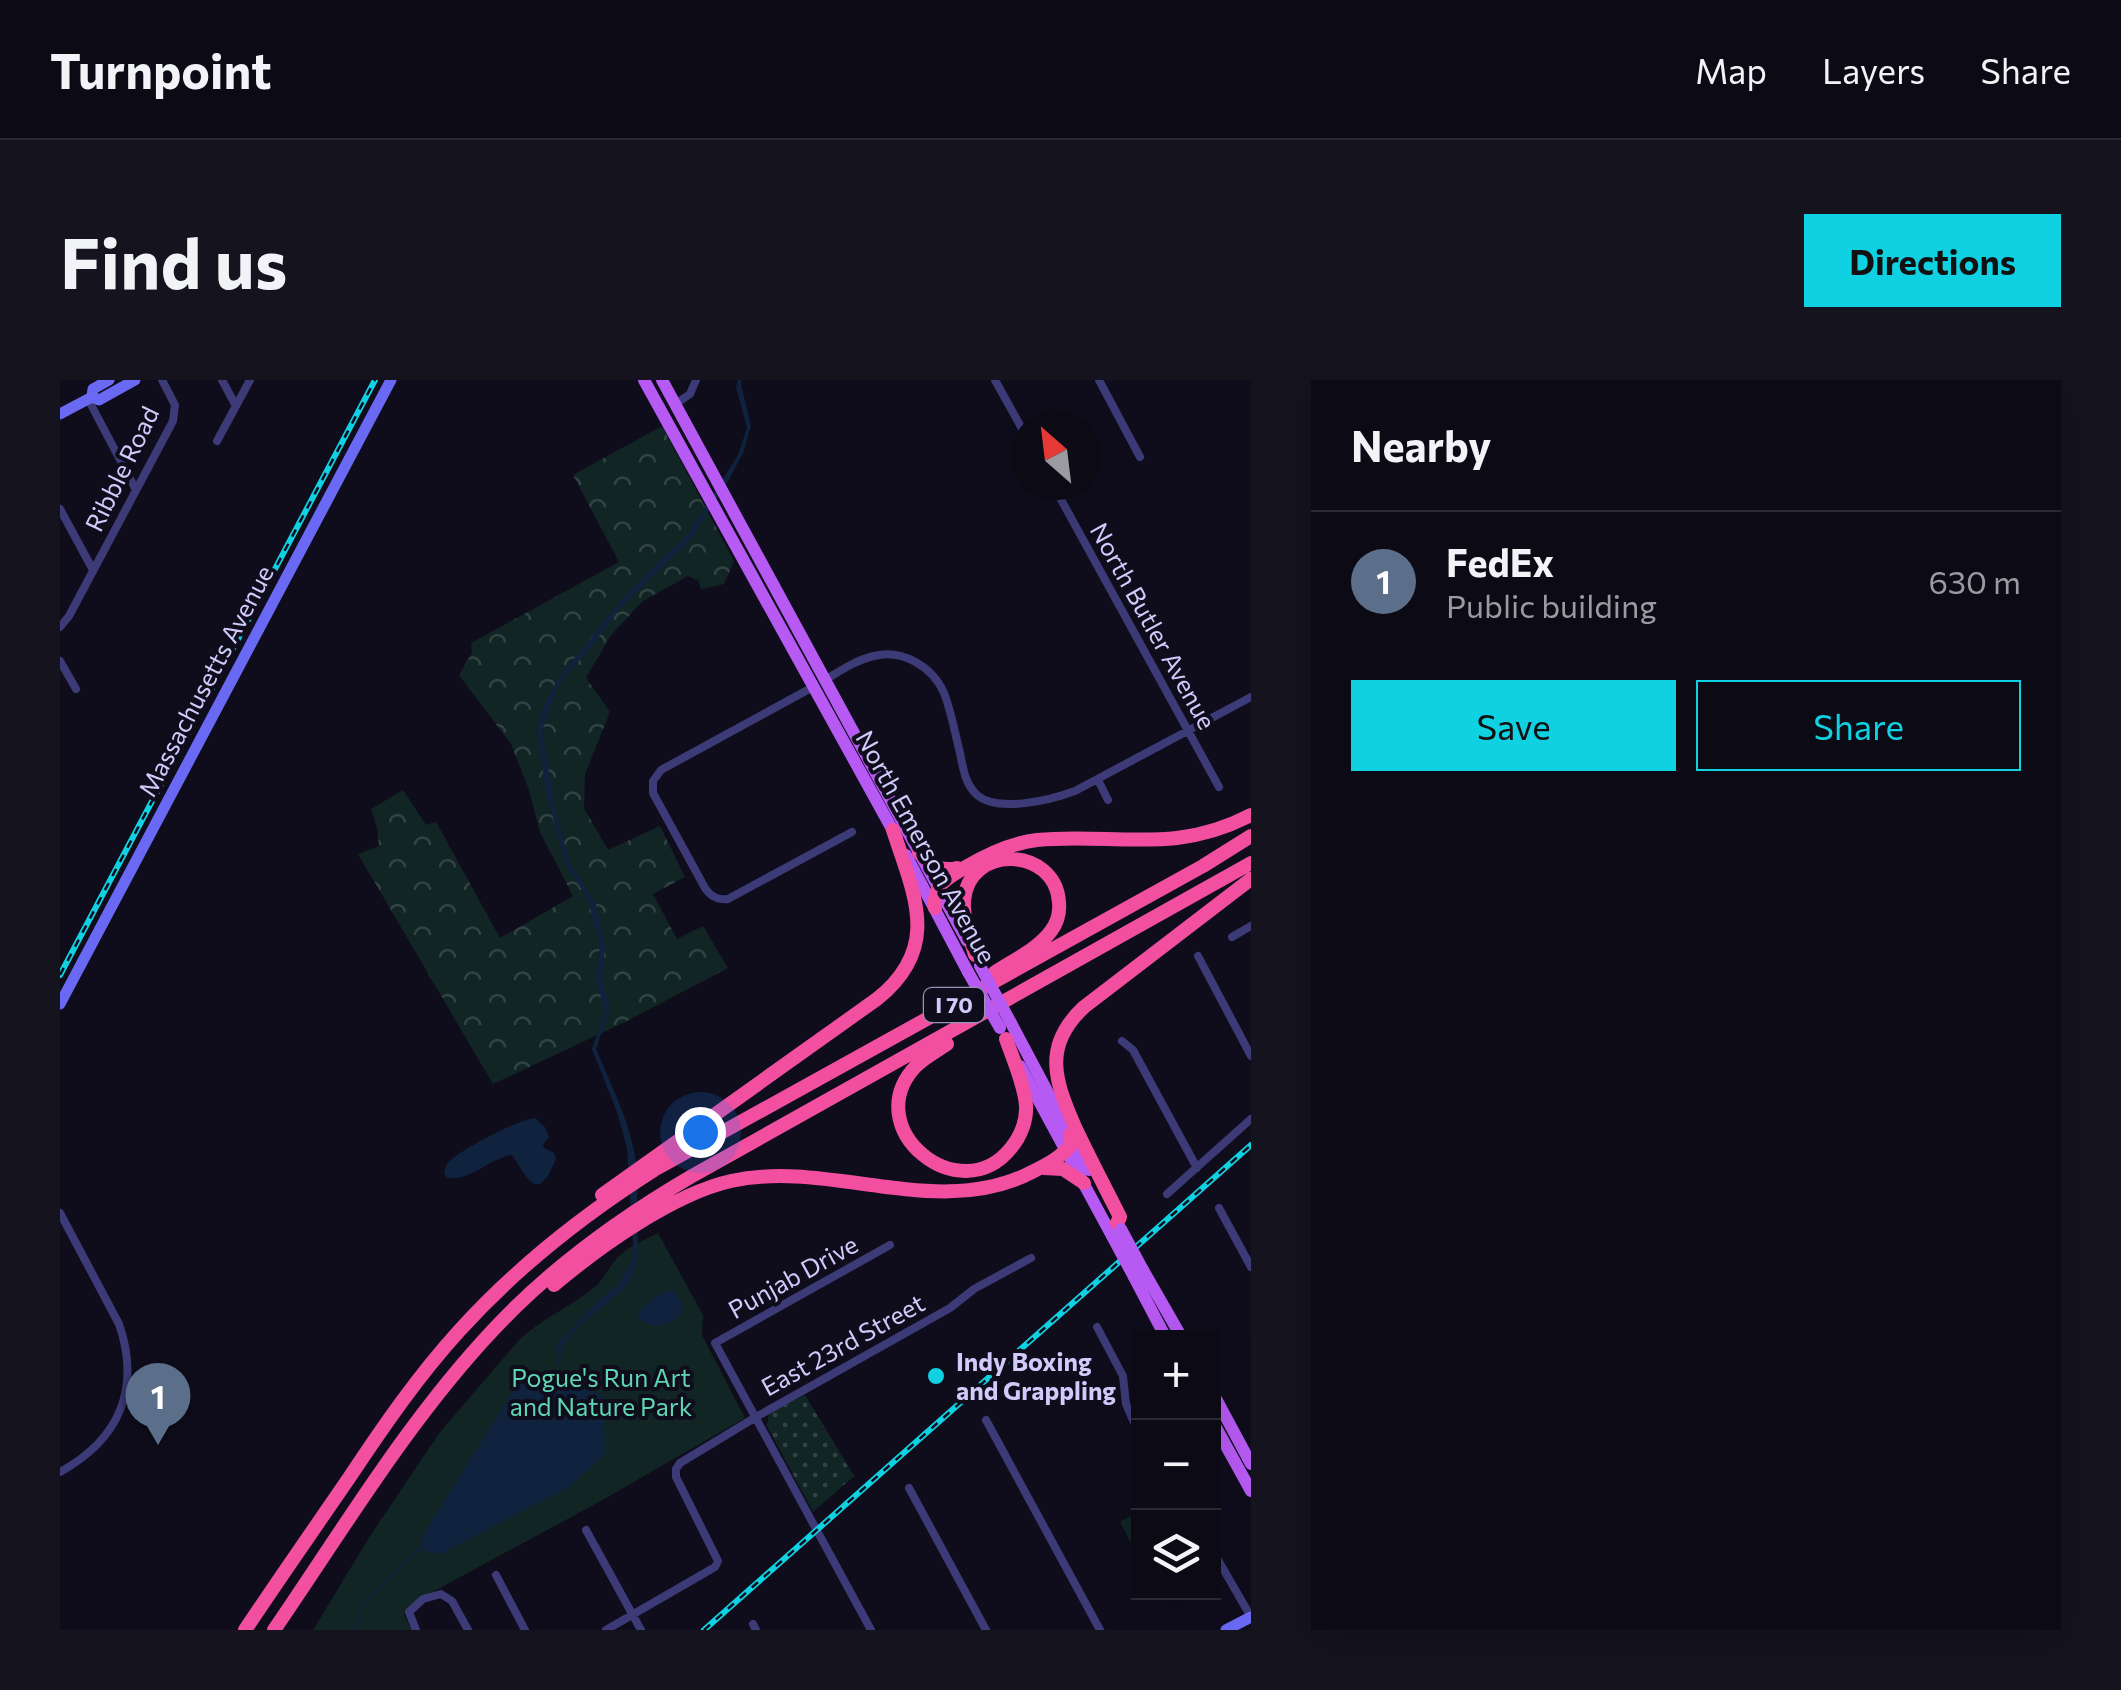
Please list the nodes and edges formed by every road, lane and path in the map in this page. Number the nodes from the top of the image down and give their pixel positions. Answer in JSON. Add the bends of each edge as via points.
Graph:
{"nodes":[{"id":1,"x":109,"y":380,"type":"edge"},
{"id":2,"x":135,"y":380,"type":"edge"},
{"id":3,"x":162,"y":380,"type":"edge"},
{"id":4,"x":222,"y":380,"type":"edge"},
{"id":5,"x":250,"y":380,"type":"edge"},
{"id":6,"x":391,"y":380,"type":"edge"},
{"id":7,"x":644,"y":380,"type":"edge"},
{"id":8,"x":662,"y":380,"type":"edge"},
{"id":9,"x":696,"y":380,"type":"edge"},
{"id":10,"x":996,"y":380,"type":"edge"},
{"id":11,"x":1099,"y":380,"type":"edge"},
{"id":12,"x":90,"y":398,"type":"junction"},
{"id":13,"x":676,"y":404,"type":"junction"},
{"id":14,"x":236,"y":406,"type":"junction"},
{"id":15,"x":1012,"y":410,"type":"edge"},
{"id":16,"x":662,"y":412,"type":"junction"},
{"id":17,"x":60,"y":414,"type":"edge"},
{"id":18,"x":217,"y":441,"type":"dead end"},
{"id":19,"x":1140,"y":456,"type":"dead end"},
{"id":20,"x":136,"y":490,"type":"junction"},
{"id":21,"x":1061,"y":500,"type":"edge"},
{"id":22,"x":60,"y":510,"type":"edge"},
{"id":23,"x":93,"y":570,"type":"junction"},
{"id":24,"x":60,"y":627,"type":"edge"},
{"id":25,"x":60,"y":662,"type":"edge"},
{"id":26,"x":819,"y":683,"type":"junction"},
{"id":27,"x":76,"y":689,"type":"dead end"},
{"id":28,"x":1251,"y":697,"type":"edge"},
{"id":29,"x":1188,"y":732,"type":"junction"},
{"id":30,"x":1098,"y":780,"type":"junction"},
{"id":31,"x":1220,"y":786,"type":"dead end"},
{"id":32,"x":1108,"y":800,"type":"dead end"},
{"id":33,"x":1251,"y":814,"type":"edge"},
{"id":34,"x":892,"y":830,"type":"junction"},
{"id":35,"x":852,"y":832,"type":"dead end"},
{"id":36,"x":1251,"y":836,"type":"edge"},
{"id":37,"x":919,"y":852,"type":"junction"},
{"id":38,"x":1251,"y":863,"type":"edge"},
{"id":39,"x":968,"y":866,"type":"junction"},
{"id":40,"x":1251,"y":879,"type":"edge"},
{"id":41,"x":938,"y":887,"type":"junction"},
{"id":42,"x":935,"y":908,"type":"junction"},
{"id":43,"x":1251,"y":926,"type":"edge"},
{"id":44,"x":1232,"y":937,"type":"dead end"},
{"id":45,"x":1198,"y":956,"type":"dead end"},
{"id":46,"x":974,"y":964,"type":"junction"},
{"id":47,"x":1026,"y":990,"type":"junction"},
{"id":48,"x":60,"y":1004,"type":"edge"},
{"id":49,"x":1005,"y":1030,"type":"junction"},
{"id":50,"x":901,"y":1034,"type":"junction"},
{"id":51,"x":1122,"y":1041,"type":"dead end"},
{"id":52,"x":1251,"y":1056,"type":"edge"},
{"id":53,"x":1251,"y":1120,"type":"edge"},
{"id":54,"x":1068,"y":1143,"type":"junction"},
{"id":55,"x":655,"y":1163,"type":"junction"},
{"id":56,"x":1196,"y":1168,"type":"junction"},
{"id":57,"x":1038,"y":1169,"type":"junction"},
{"id":58,"x":1084,"y":1183,"type":"junction"},
{"id":59,"x":1167,"y":1194,"type":"dead end"},
{"id":60,"x":1220,"y":1208,"type":"dead end"},
{"id":61,"x":60,"y":1212,"type":"edge"},
{"id":62,"x":1116,"y":1230,"type":"junction"},
{"id":63,"x":616,"y":1232,"type":"junction"},
{"id":64,"x":890,"y":1245,"type":"dead end"},
{"id":65,"x":1031,"y":1258,"type":"dead end"},
{"id":66,"x":1251,"y":1266,"type":"edge"},
{"id":67,"x":1138,"y":1273,"type":"junction"},
{"id":68,"x":1097,"y":1327,"type":"dead end"},
{"id":69,"x":1163,"y":1330,"type":"edge"},
{"id":70,"x":1177,"y":1330,"type":"edge"},
{"id":71,"x":1221,"y":1408,"type":"edge"},
{"id":72,"x":756,"y":1417,"type":"junction"},
{"id":73,"x":986,"y":1420,"type":"dead end"},
{"id":74,"x":1133,"y":1420,"type":"edge"},
{"id":75,"x":1221,"y":1436,"type":"edge"},
{"id":76,"x":1251,"y":1464,"type":"edge"},
{"id":77,"x":60,"y":1472,"type":"edge"},
{"id":78,"x":909,"y":1488,"type":"dead end"},
{"id":79,"x":1251,"y":1490,"type":"edge"},
{"id":80,"x":586,"y":1530,"type":"dead end"},
{"id":81,"x":1221,"y":1566,"type":"edge"},
{"id":82,"x":496,"y":1576,"type":"dead end"},
{"id":83,"x":633,"y":1616,"type":"junction"},
{"id":84,"x":1251,"y":1617,"type":"edge"},
{"id":85,"x":414,"y":1627,"type":"edge"},
{"id":86,"x":245,"y":1630,"type":"edge"},
{"id":87,"x":274,"y":1630,"type":"edge"},
{"id":88,"x":468,"y":1630,"type":"edge"},
{"id":89,"x":525,"y":1630,"type":"edge"},
{"id":90,"x":606,"y":1630,"type":"edge"},
{"id":91,"x":641,"y":1630,"type":"edge"},
{"id":92,"x":871,"y":1630,"type":"edge"},
{"id":93,"x":986,"y":1630,"type":"edge"},
{"id":94,"x":1100,"y":1630,"type":"edge"},
{"id":95,"x":1226,"y":1630,"type":"edge"}],
"edges":[{"from":1,"to":12,"type":"main road"},
{"from":2,"to":12,"type":"main road","via":[[99,400]]},
{"from":3,"to":20,"type":"street","name":"Ribble Road","via":[[174,417]]},
{"from":4,"to":14,"type":"street"},
{"from":5,"to":14,"type":"street"},
{"from":6,"to":48,"type":"main road","name":"Massachusetts Avenue"},
{"from":7,"to":16,"type":"main road","name":"North Emerson Avenue"},
{"from":8,"to":13,"type":"main road","name":"North Emerson Avenue"},
{"from":9,"to":13,"type":"street"},
{"from":10,"to":15,"type":"street"},
{"from":11,"to":19,"type":"street"},
{"from":12,"to":17,"type":"main road"},
{"from":12,"to":20,"type":"street"},
{"from":13,"to":16,"type":"street"},
{"from":13,"to":26,"type":"main road","name":"North Emerson Avenue"},
{"from":14,"to":18,"type":"street"},
{"from":16,"to":26,"type":"main road","name":"North Emerson Avenue"},
{"from":20,"to":23,"type":"street","name":"Ribble Road"},
{"from":21,"to":29,"type":"street","name":"North Butler Avenue"},
{"from":22,"to":23,"type":"street"},
{"from":23,"to":24,"type":"street","name":"Ribble Road"},
{"from":25,"to":27,"type":"street"},
{"from":26,"to":30,"type":"street","via":[[880,655],[922,666],[945,695],[969,784],[986,800],[1047,799]]},
{"from":26,"to":34,"type":"main road","name":"North Emerson Avenue"},
{"from":26,"to":35,"type":"street","via":[[661,770],[653,781],[655,798],[715,898],[728,899]]},
{"from":26,"to":37,"type":"main road","name":"North Emerson Avenue"},
{"from":28,"to":29,"type":"street"},
{"from":29,"to":30,"type":"street"},
{"from":29,"to":31,"type":"street","name":"North Butler Avenue"},
{"from":30,"to":32,"type":"street"},
{"from":33,"to":39,"type":"highway","via":[[1175,838],[1034,840]]},
{"from":34,"to":42,"type":"main road","name":"North Emerson Avenue"},
{"from":34,"to":55,"type":"highway","via":[[918,912],[902,974]]},
{"from":36,"to":50,"type":"highway","number":"I 70"},
{"from":37,"to":39,"type":"highway","via":[[942,870]]},
{"from":37,"to":41,"type":"main road","name":"North Emerson Avenue"},
{"from":38,"to":47,"type":"highway","number":"I 70"},
{"from":39,"to":41,"type":"highway"},
{"from":40,"to":62,"type":"highway","via":[[1084,1007],[1061,1036],[1058,1087],[1120,1217]]},
{"from":41,"to":42,"type":"highway"},
{"from":41,"to":46,"type":"main road","name":"North Emerson Avenue"},
{"from":42,"to":46,"type":"main road","name":"North Emerson Avenue"},
{"from":43,"to":44,"type":"street"},
{"from":45,"to":52,"type":"street"},
{"from":46,"to":49,"type":"main road","name":"North Emerson Avenue","bridge":true},
{"from":46,"to":50,"type":"highway","via":[[964,905],[972,879],[987,864],[1008,858],[1044,870],[1059,905],[1047,936]]},
{"from":47,"to":49,"type":"highway","via":[[924,1060],[906,1080],[899,1102],[902,1125],[928,1160],[954,1170],[979,1168],[1014,1144],[1026,1104]]},
{"from":47,"to":63,"type":"highway","number":"I 70","via":[[655,1198]]},
{"from":49,"to":54,"type":"main road","name":"North Emerson Avenue"},
{"from":50,"to":55,"type":"highway","number":"I 70"},
{"from":51,"to":56,"type":"street","via":[[1134,1050]]},
{"from":53,"to":56,"type":"street"},
{"from":54,"to":57,"type":"highway"},
{"from":54,"to":58,"type":"main road","name":"North Emerson Avenue"},
{"from":54,"to":62,"type":"main road","name":"North Emerson Avenue"},
{"from":55,"to":86,"type":"highway","via":[[591,1203],[471,1318],[412,1387]]},
{"from":56,"to":59,"type":"street"},
{"from":57,"to":58,"type":"highway","via":[[1060,1168]]},
{"from":57,"to":63,"type":"highway","via":[[999,1186],[957,1191],[756,1177],[704,1190]]},
{"from":58,"to":62,"type":"main road","name":"North Emerson Avenue"},
{"from":60,"to":66,"type":"street"},
{"from":61,"to":77,"type":"street","via":[[109,1304],[128,1364],[115,1424],[99,1445]]},
{"from":62,"to":67,"type":"main road","name":"North Emerson Avenue","bridge":true},
{"from":63,"to":87,"type":"highway","number":"I 70","via":[[530,1293],[466,1360]]},
{"from":64,"to":72,"type":"street","name":"Punjab Drive","via":[[716,1343]]},
{"from":65,"to":72,"type":"street","name":"East 23rd Street"},
{"from":67,"to":69,"type":"main road","name":"North Emerson Avenue"},
{"from":67,"to":70,"type":"main road","name":"North Emerson Avenue"},
{"from":68,"to":74,"type":"street","via":[[1122,1376]]},
{"from":71,"to":76,"type":"main road"},
{"from":72,"to":83,"type":"street","name":"East 23rd Street","via":[[676,1469],[718,1561]]},
{"from":72,"to":92,"type":"street"},
{"from":73,"to":94,"type":"street"},
{"from":75,"to":79,"type":"main road"},
{"from":78,"to":93,"type":"street"},
{"from":80,"to":83,"type":"street"},
{"from":81,"to":84,"type":"street"},
{"from":82,"to":89,"type":"street"},
{"from":83,"to":90,"type":"street"},
{"from":83,"to":91,"type":"street"},
{"from":84,"to":95,"type":"main road"},
{"from":85,"to":88,"type":"street","via":[[409,1612],[423,1598],[441,1594]]}]}
